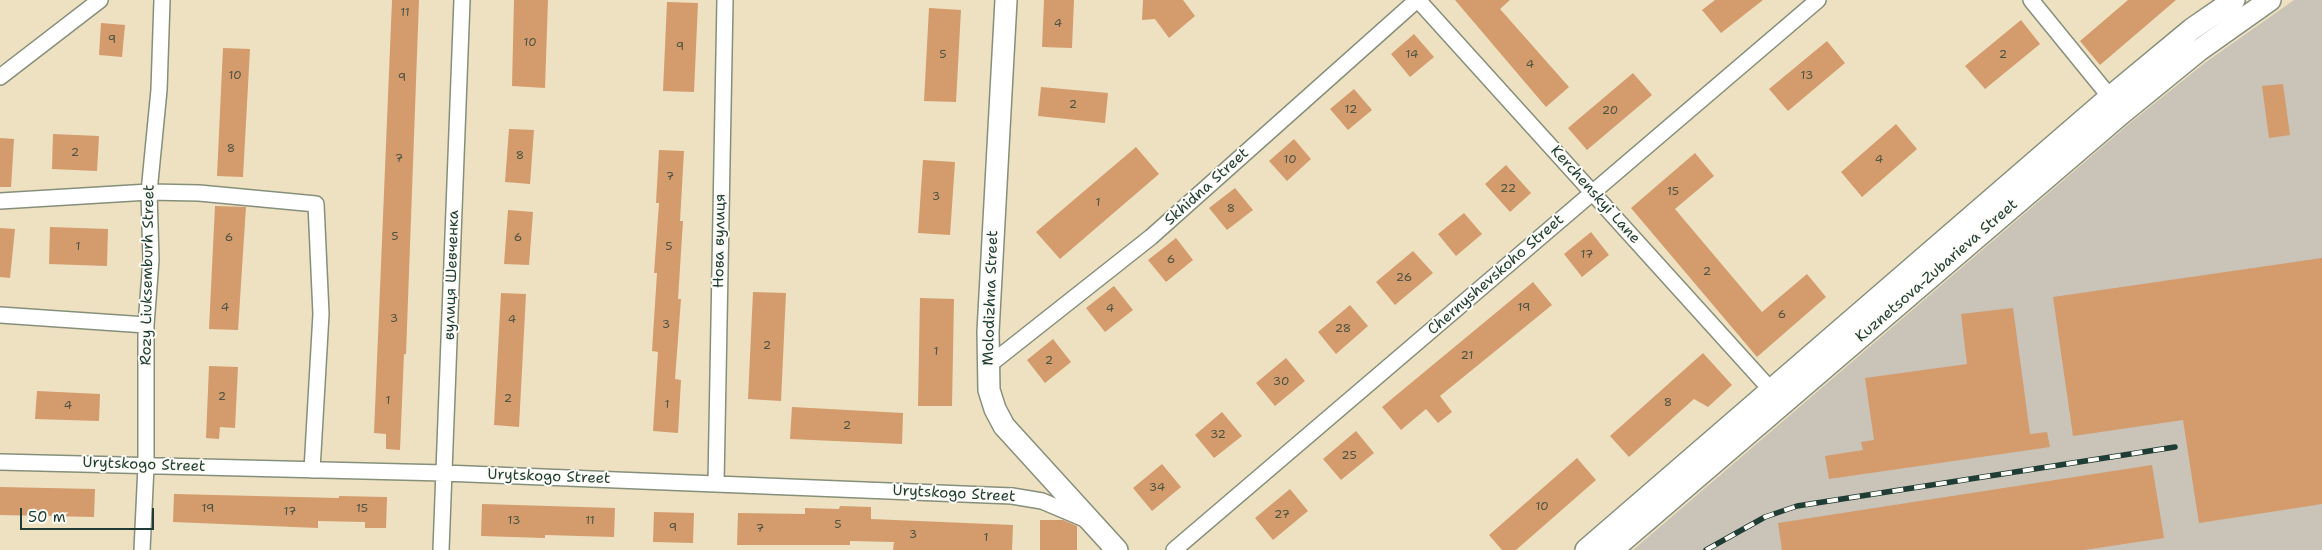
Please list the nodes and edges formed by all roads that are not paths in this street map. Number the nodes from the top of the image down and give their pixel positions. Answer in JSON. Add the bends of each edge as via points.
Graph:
{"nodes":[{"id":1,"x":100,"y":0,"type":"edge"},
{"id":2,"x":162,"y":0,"type":"edge"},
{"id":3,"x":462,"y":0,"type":"edge"},
{"id":4,"x":725,"y":0,"type":"edge"},
{"id":5,"x":1006,"y":0,"type":"edge"},
{"id":6,"x":1418,"y":0,"type":"edge"},
{"id":7,"x":1818,"y":0,"type":"edge"},
{"id":8,"x":2031,"y":0,"type":"edge"},
{"id":9,"x":2234,"y":0,"type":"edge"},
{"id":10,"x":2270,"y":0,"type":"edge"},
{"id":11,"x":0,"y":77,"type":"edge"},
{"id":12,"x":2110,"y":97,"type":"junction"},
{"id":13,"x":149,"y":192,"type":"junction"},
{"id":14,"x":1593,"y":193,"type":"junction"},
{"id":15,"x":0,"y":201,"type":"edge"},
{"id":16,"x":0,"y":315,"type":"edge"},
{"id":17,"x":146,"y":325,"type":"junction"},
{"id":18,"x":989,"y":365,"type":"junction"},
{"id":19,"x":1772,"y":390,"type":"junction"},
{"id":20,"x":0,"y":462,"type":"edge"},
{"id":21,"x":146,"y":466,"type":"junction"},
{"id":22,"x":312,"y":470,"type":"junction"},
{"id":23,"x":444,"y":473,"type":"junction"},
{"id":24,"x":716,"y":482,"type":"junction"},
{"id":25,"x":1093,"y":522,"type":"junction"},
{"id":26,"x":142,"y":550,"type":"edge"},
{"id":27,"x":440,"y":550,"type":"edge"},
{"id":28,"x":1117,"y":550,"type":"edge"},
{"id":29,"x":1174,"y":550,"type":"edge"},
{"id":30,"x":1586,"y":550,"type":"edge"},
{"id":31,"x":1612,"y":550,"type":"edge"}],
"edges":[{"from":1,"to":11,"type":"street"},
{"from":2,"to":13,"type":"street","name":"Rozy Liuksemburh Street"},
{"from":3,"to":23,"type":"street","name":"вулиця Шевченка"},
{"from":4,"to":24,"type":"street","name":"Нова вулиця"},
{"from":5,"to":18,"type":"main road","name":"Molodizhna Street","via":[[988,332]]},
{"from":6,"to":14,"type":"street","name":"Kerchenskyi Lane"},
{"from":6,"to":18,"type":"street","name":"Skhidna Street","via":[[1151,237]]},
{"from":7,"to":14,"type":"street","name":"Chernyshevskoho Street"},
{"from":8,"to":12,"type":"street"},
{"from":9,"to":12,"type":"main road","name":"Kuznetsova-Zubarieva Street","via":[[2192,29]]},
{"from":10,"to":31,"type":"main road","name":"Kuznetsova-Zubarieva Street","via":[[2198,51],[2122,113]]},
{"from":12,"to":19,"type":"main road","name":"Kuznetsova-Zubarieva Street"},
{"from":13,"to":15,"type":"street"},
{"from":13,"to":17,"type":"street","name":"Rozy Liuksemburh Street","via":[[151,260]]},
{"from":13,"to":22,"type":"street","via":[[316,204],[321,314]]},
{"from":14,"to":19,"type":"street","name":"Kerchenskyi Lane"},
{"from":14,"to":29,"type":"street","name":"Chernyshevskoho Street"},
{"from":16,"to":17,"type":"street"},
{"from":17,"to":21,"type":"street","name":"Rozy Liuksemburh Street"},
{"from":18,"to":25,"type":"main road","name":"Molodizhna Street","via":[[989,390],[1004,426]]},
{"from":19,"to":30,"type":"main road","name":"Kuznetsova-Zubarieva Street"},
{"from":20,"to":21,"type":"street","name":"Urytskogo Street"},
{"from":21,"to":22,"type":"street","name":"Urytskogo Street"},
{"from":21,"to":26,"type":"street","name":"Rozy Liuksemburh Street"},
{"from":22,"to":23,"type":"street","name":"Urytskogo Street"},
{"from":23,"to":24,"type":"street","name":"Urytskogo Street"},
{"from":23,"to":27,"type":"street","name":"вулиця Шевченка"},
{"from":24,"to":25,"type":"street","name":"Urytskogo Street","via":[[1012,496],[1042,501]]},
{"from":25,"to":28,"type":"main road","name":"Molodizhna Street"}]}
